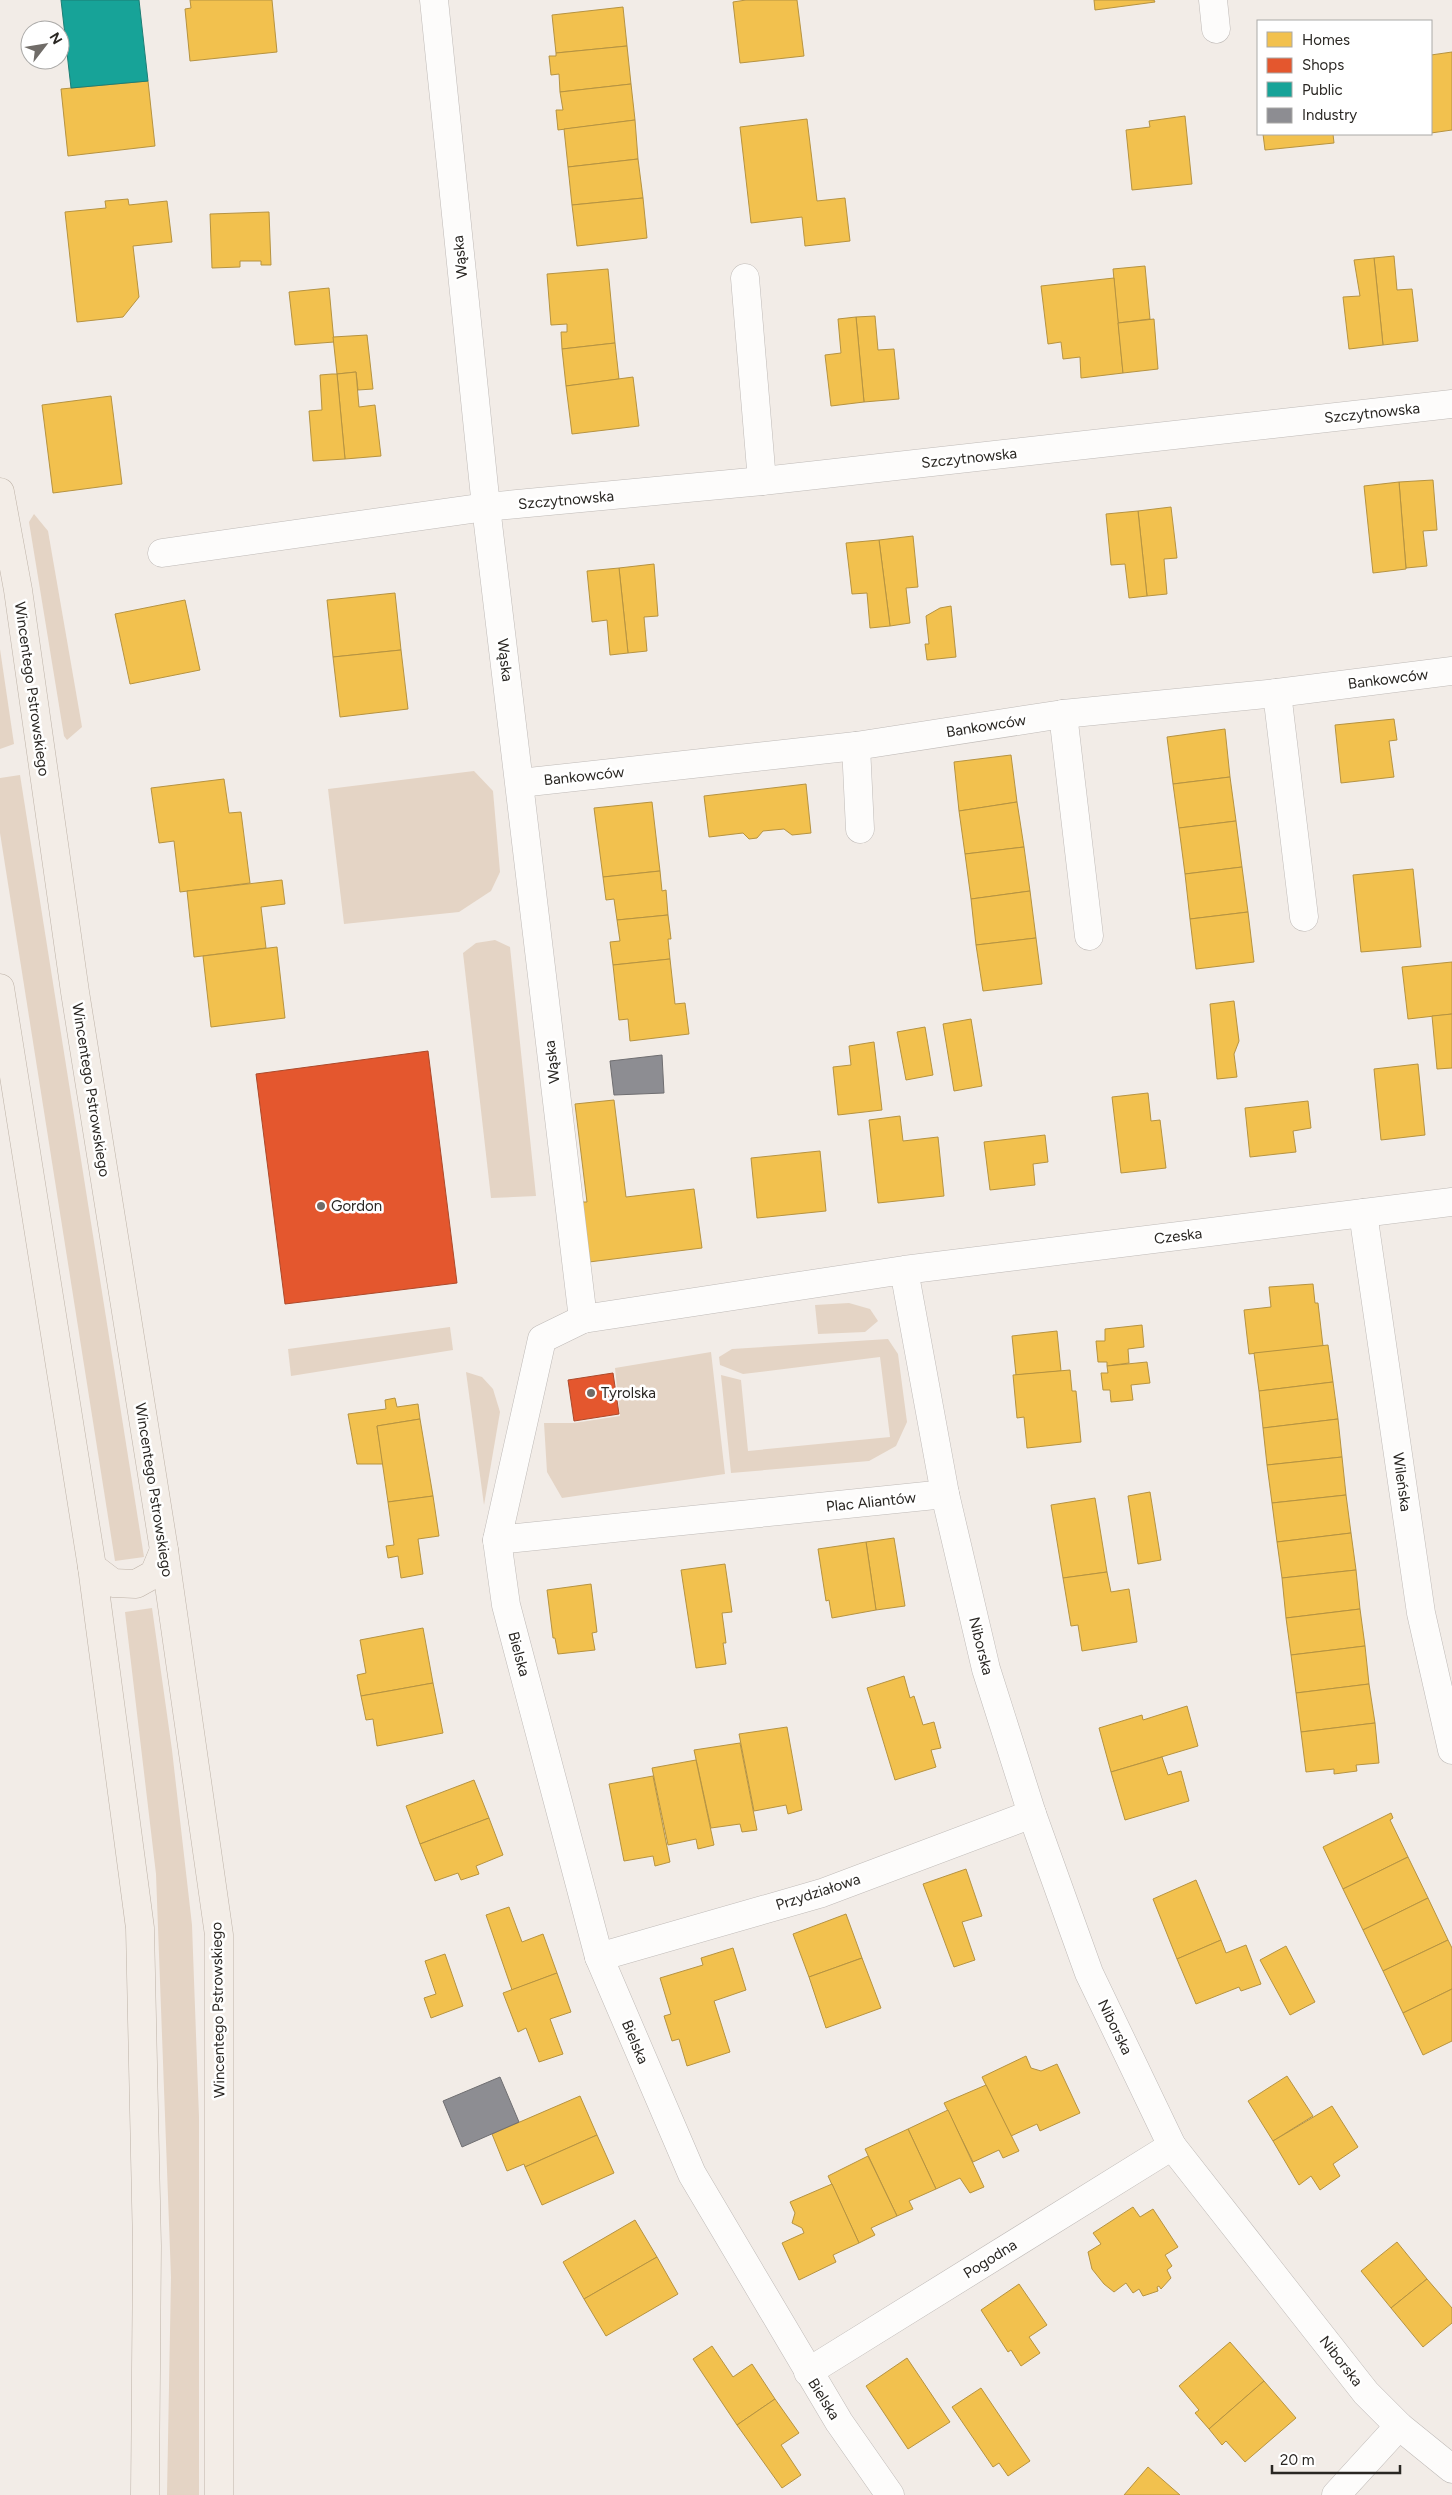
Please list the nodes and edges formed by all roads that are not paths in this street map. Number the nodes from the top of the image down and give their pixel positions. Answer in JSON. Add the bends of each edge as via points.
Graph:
{"nodes":[{"id":1,"x":434,"y":0,"type":"edge"},
{"id":2,"x":1213,"y":0,"type":"edge"},
{"id":3,"x":1216,"y":29,"type":"dead end"},
{"id":4,"x":745,"y":278,"type":"dead end"},
{"id":5,"x":1452,"y":404,"type":"edge"},
{"id":6,"x":762,"y":481,"type":"junction"},
{"id":7,"x":0,"y":492,"type":"edge"},
{"id":8,"x":486,"y":507,"type":"junction"},
{"id":9,"x":162,"y":552,"type":"dead end"},
{"id":10,"x":1452,"y":671,"type":"edge"},
{"id":11,"x":1277,"y":693,"type":"junction"},
{"id":12,"x":1064,"y":714,"type":"junction"},
{"id":13,"x":856,"y":746,"type":"junction"},
{"id":14,"x":520,"y":783,"type":"junction"},
{"id":15,"x":860,"y":829,"type":"dead end"},
{"id":16,"x":1304,"y":917,"type":"dead end"},
{"id":17,"x":1089,"y":936,"type":"dead end"},
{"id":18,"x":0,"y":988,"type":"edge"},
{"id":19,"x":1452,"y":1202,"type":"edge"},
{"id":20,"x":1363,"y":1213,"type":"junction"},
{"id":21,"x":904,"y":1270,"type":"junction"},
{"id":22,"x":583,"y":1319,"type":"junction"},
{"id":23,"x":945,"y":1494,"type":"junction"},
{"id":24,"x":497,"y":1540,"type":"junction"},
{"id":25,"x":164,"y":1550,"type":"junction"},
{"id":26,"x":92,"y":1567,"type":"junction"},
{"id":27,"x":1452,"y":1750,"type":"edge"},
{"id":28,"x":1032,"y":1814,"type":"junction"},
{"id":29,"x":599,"y":1957,"type":"junction"},
{"id":30,"x":1172,"y":2146,"type":"junction"},
{"id":31,"x":808,"y":2372,"type":"junction"},
{"id":32,"x":1400,"y":2426,"type":"junction"},
{"id":33,"x":1452,"y":2469,"type":"edge"},
{"id":34,"x":145,"y":2495,"type":"edge"},
{"id":35,"x":219,"y":2495,"type":"edge"},
{"id":36,"x":890,"y":2495,"type":"edge"},
{"id":37,"x":1336,"y":2495,"type":"edge"}],
"edges":[{"from":1,"to":8,"type":"street","name":"Wąska"},
{"from":2,"to":3,"type":"street"},
{"from":4,"to":6,"type":"street"},
{"from":5,"to":6,"type":"street","name":"Szczytnowska"},
{"from":6,"to":8,"type":"street","name":"Szczytnowska"},
{"from":7,"to":25,"type":"main road","name":"Wincentego Pstrowskiego","via":[[18,590],[75,992]]},
{"from":8,"to":9,"type":"street","name":"Szczytnowska"},
{"from":8,"to":14,"type":"street","name":"Wąska"},
{"from":10,"to":11,"type":"street","name":"Bankowców"},
{"from":11,"to":12,"type":"street","name":"Bankowców"},
{"from":11,"to":16,"type":"street"},
{"from":12,"to":13,"type":"street","name":"Bankowców"},
{"from":12,"to":17,"type":"street"},
{"from":13,"to":14,"type":"street","name":"Bankowców"},
{"from":13,"to":15,"type":"street"},
{"from":14,"to":22,"type":"street","name":"Wąska"},
{"from":18,"to":26,"type":"main road"},
{"from":19,"to":20,"type":"street","name":"Czeska"},
{"from":20,"to":21,"type":"street","name":"Czeska"},
{"from":20,"to":27,"type":"street","name":"Wileńska","via":[[1421,1613]]},
{"from":21,"to":22,"type":"street"},
{"from":21,"to":23,"type":"street"},
{"from":22,"to":24,"type":"street","via":[[542,1340]]},
{"from":23,"to":24,"type":"street","name":"Plac Aliantów"},
{"from":23,"to":28,"type":"street","name":"Niborska","via":[[986,1669]]},
{"from":24,"to":29,"type":"street","name":"Bielska","via":[[506,1606]]},
{"from":25,"to":26,"type":"main road","via":[[154,1574],[136,1584],[113,1583]]},
{"from":25,"to":35,"type":"main road","name":"Wincentego Pstrowskiego","via":[[219,1934]]},
{"from":26,"to":34,"type":"main road","via":[[140,1928],[147,2246]]},
{"from":28,"to":29,"type":"street","name":"Przydziałowa","via":[[822,1893]]},
{"from":28,"to":30,"type":"street","name":"Niborska","via":[[1089,1973]]},
{"from":29,"to":31,"type":"street","name":"Bielska","via":[[692,2174]]},
{"from":30,"to":31,"type":"street","name":"Pogodna"},
{"from":30,"to":32,"type":"street","name":"Niborska","via":[[1366,2393]]},
{"from":31,"to":36,"type":"street","name":"Bielska"},
{"from":32,"to":33,"type":"street","name":"Niborska"},
{"from":32,"to":37,"type":"street"}]}
